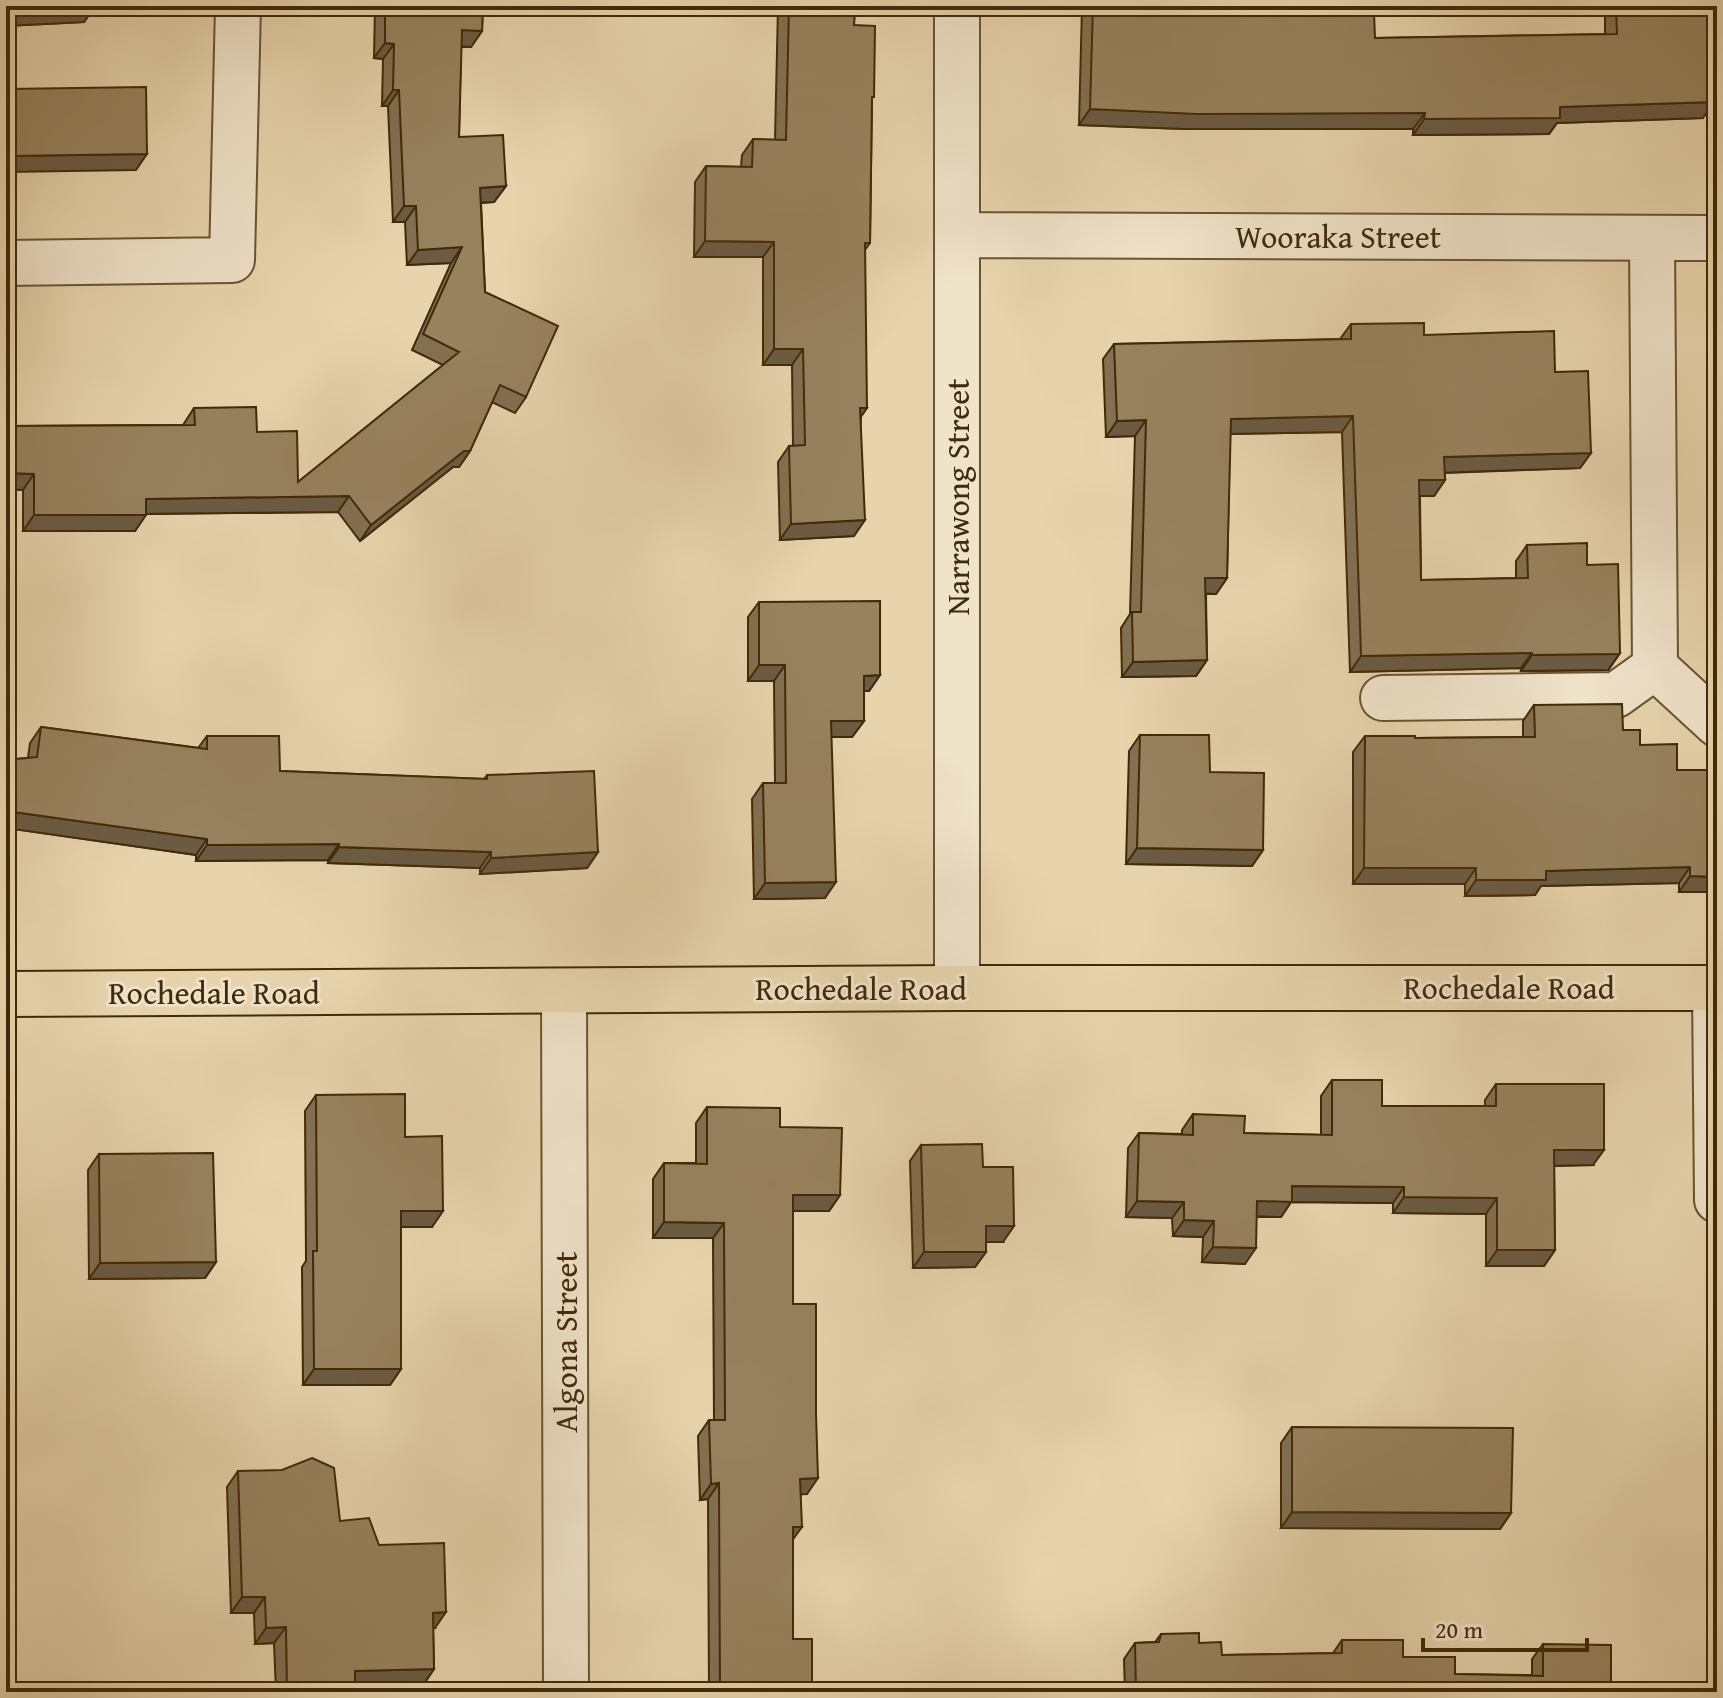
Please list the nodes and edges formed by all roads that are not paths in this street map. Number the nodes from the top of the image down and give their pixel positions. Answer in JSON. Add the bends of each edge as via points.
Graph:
{"nodes":[{"id":1,"x":238,"y":6,"type":"edge"},
{"id":2,"x":957,"y":6,"type":"edge"},
{"id":3,"x":958,"y":235,"type":"junction"},
{"id":4,"x":1717,"y":237,"type":"edge"},
{"id":5,"x":1652,"y":238,"type":"junction"},
{"id":6,"x":6,"y":263,"type":"edge"},
{"id":7,"x":1655,"y":667,"type":"junction"},
{"id":8,"x":1383,"y":698,"type":"dead end"},
{"id":9,"x":1717,"y":724,"type":"edge"},
{"id":10,"x":957,"y":988,"type":"junction"},
{"id":11,"x":1716,"y":988,"type":"edge"},
{"id":12,"x":564,"y":991,"type":"junction"},
{"id":13,"x":6,"y":994,"type":"edge"},
{"id":14,"x":1717,"y":1200,"type":"edge"},
{"id":15,"x":566,"y":1692,"type":"edge"}],
"edges":[{"from":1,"to":6,"type":"street","via":[[232,260]]},
{"from":2,"to":3,"type":"street","name":"Narrawong Street"},
{"from":3,"to":5,"type":"street","name":"Wooraka Street"},
{"from":3,"to":10,"type":"street","name":"Narrawong Street"},
{"from":4,"to":5,"type":"street","name":"Wooraka Street"},
{"from":5,"to":7,"type":"street"},
{"from":7,"to":8,"type":"street","via":[[1616,695]]},
{"from":7,"to":9,"type":"street"},
{"from":10,"to":11,"type":"main road","name":"Rochedale Road"},
{"from":10,"to":12,"type":"main road","name":"Rochedale Road"},
{"from":11,"to":14,"type":"street"},
{"from":12,"to":13,"type":"main road","name":"Rochedale Road"},
{"from":12,"to":15,"type":"street","name":"Algona Street"}]}
